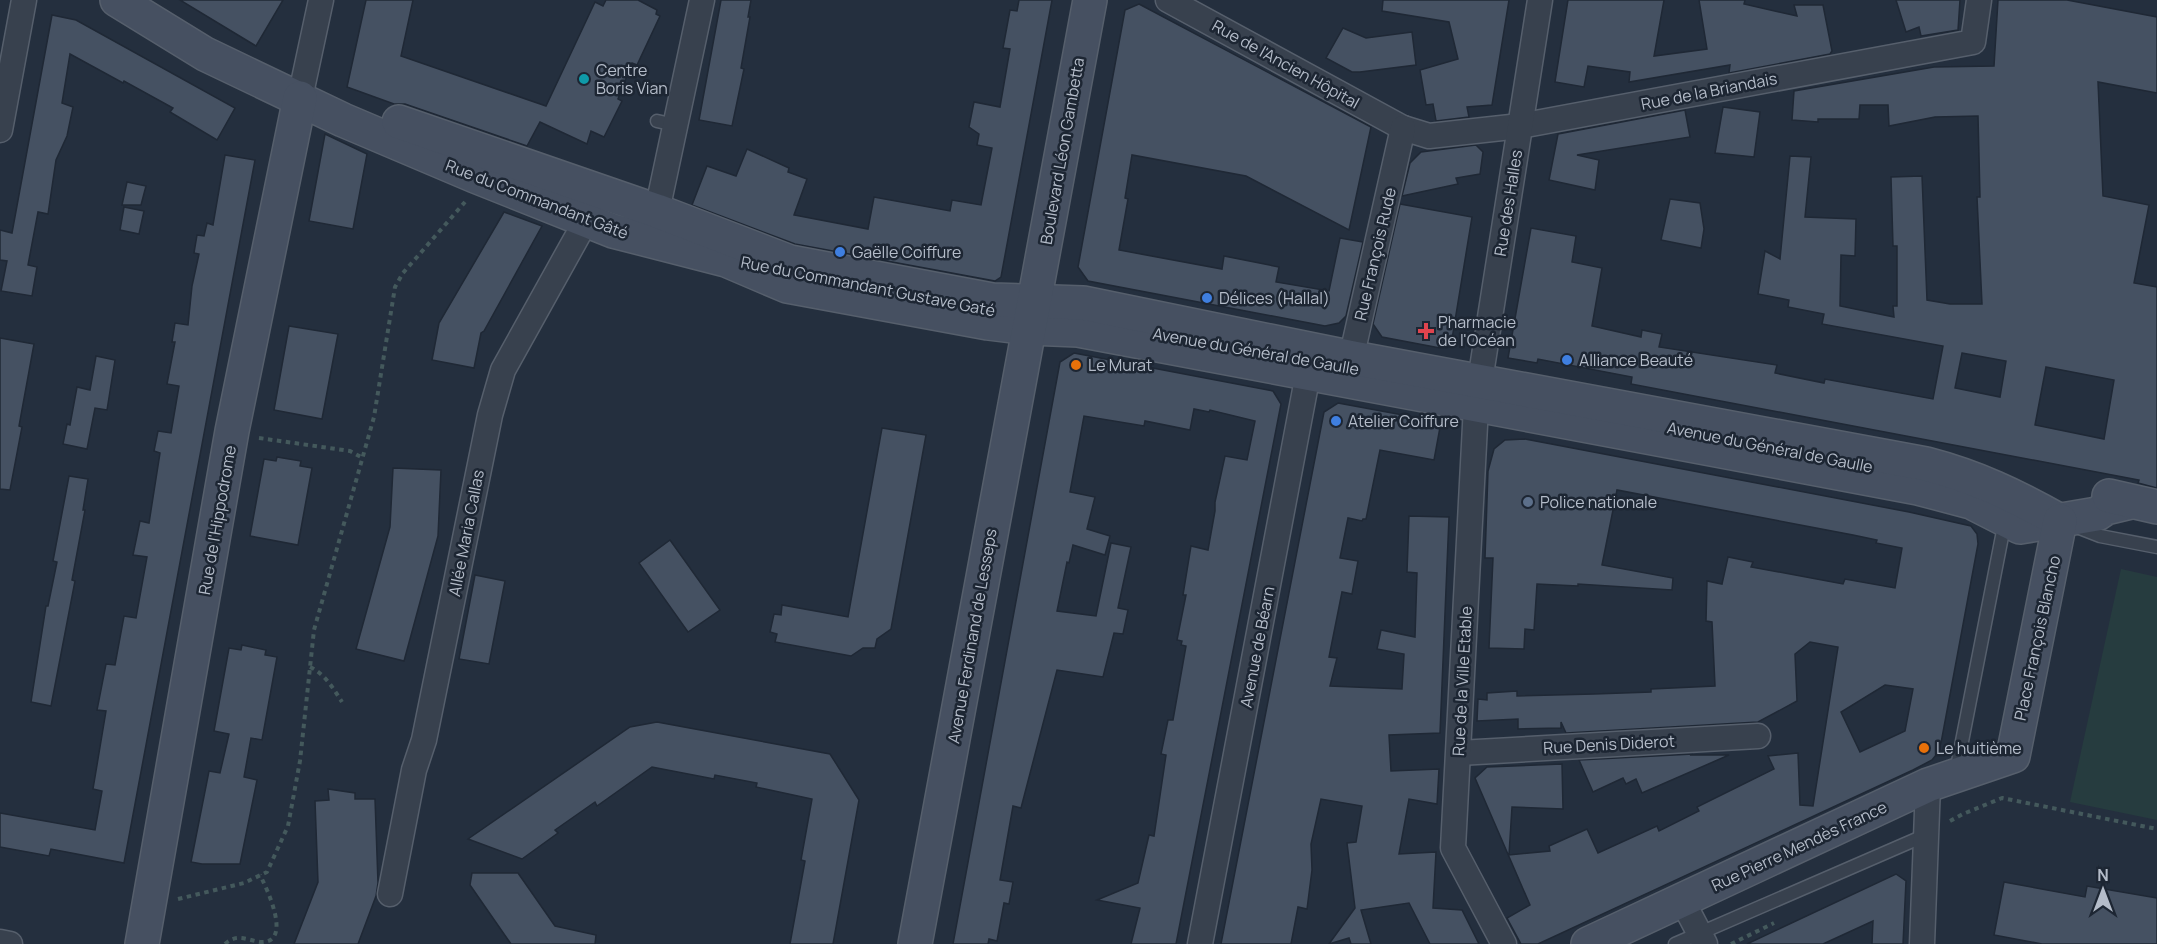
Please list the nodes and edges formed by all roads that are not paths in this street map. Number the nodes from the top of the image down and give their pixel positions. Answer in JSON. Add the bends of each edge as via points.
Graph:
{"nodes":[{"id":1,"x":24,"y":0,"type":"edge"},
{"id":2,"x":117,"y":0,"type":"edge"},
{"id":3,"x":321,"y":0,"type":"edge"},
{"id":4,"x":702,"y":0,"type":"edge"},
{"id":5,"x":1090,"y":0,"type":"edge"},
{"id":6,"x":1168,"y":0,"type":"edge"},
{"id":7,"x":1540,"y":0,"type":"edge"},
{"id":8,"x":1979,"y":0,"type":"edge"},
{"id":9,"x":300,"y":98,"type":"junction"},
{"id":10,"x":1520,"y":126,"type":"junction"},
{"id":11,"x":1403,"y":128,"type":"junction"},
{"id":12,"x":0,"y":130,"type":"edge"},
{"id":13,"x":596,"y":191,"type":"junction"},
{"id":14,"x":657,"y":212,"type":"junction"},
{"id":15,"x":585,"y":221,"type":"junction"},
{"id":16,"x":729,"y":250,"type":"junction"},
{"id":17,"x":1034,"y":314,"type":"junction"},
{"id":18,"x":1071,"y":317,"type":"dead end"},
{"id":19,"x":1311,"y":361,"type":"junction"},
{"id":20,"x":1352,"y":369,"type":"junction"},
{"id":21,"x":1478,"y":394,"type":"junction"},
{"id":22,"x":2144,"y":504,"type":"edge"},
{"id":23,"x":2005,"y":520,"type":"junction"},
{"id":24,"x":2060,"y":520,"type":"junction"},
{"id":25,"x":2157,"y":547,"type":"edge"},
{"id":26,"x":1758,"y":736,"type":"dead end"},
{"id":27,"x":1459,"y":753,"type":"junction"},
{"id":28,"x":2013,"y":756,"type":"joint"},
{"id":29,"x":1942,"y":780,"type":"junction"},
{"id":30,"x":1926,"y":835,"type":"junction"},
{"id":31,"x":390,"y":894,"type":"dead end"},
{"id":32,"x":1682,"y":900,"type":"junction"},
{"id":33,"x":1702,"y":938,"type":"edge"},
{"id":34,"x":0,"y":942,"type":"edge"},
{"id":35,"x":10,"y":944,"type":"edge"},
{"id":36,"x":142,"y":944,"type":"edge"},
{"id":37,"x":915,"y":944,"type":"edge"},
{"id":38,"x":1200,"y":944,"type":"edge"},
{"id":39,"x":1504,"y":944,"type":"edge"},
{"id":40,"x":1588,"y":944,"type":"edge"},
{"id":41,"x":1675,"y":944,"type":"edge"},
{"id":42,"x":1922,"y":944,"type":"edge"}],
"edges":[{"from":1,"to":12,"type":"street"},
{"from":2,"to":9,"type":"street","name":"Rue du Commandant Gâté","via":[[205,54]]},
{"from":3,"to":9,"type":"street"},
{"from":4,"to":14,"type":"street","via":[[666,123]]},
{"from":5,"to":17,"type":"street","name":"Boulevard Léon Gambetta"},
{"from":6,"to":11,"type":"street","name":"Rue de l'Ancien Hôpital"},
{"from":7,"to":10,"type":"street","name":"Rue des Halles"},
{"from":8,"to":10,"type":"street","name":"Rue de la Briandais","via":[[1973,42]]},
{"from":9,"to":13,"type":"street","name":"Rue du Commandant Gâté","via":[[349,105]]},
{"from":9,"to":15,"type":"street","name":"Rue du Commandant Gâté"},
{"from":9,"to":36,"type":"street","name":"Rue de l'Hippodrome","via":[[232,431]]},
{"from":10,"to":11,"type":"street","name":"Rue de la Briandais","via":[[1429,136]]},
{"from":10,"to":21,"type":"street","name":"Rue des Halles"},
{"from":11,"to":20,"type":"street","name":"Rue François Rude"},
{"from":13,"to":14,"type":"street","name":"Rue du Commandant Gâté"},
{"from":13,"to":15,"type":"street","name":"Allée Maria Callas"},
{"from":14,"to":16,"type":"street","name":"Rue du Commandant Gâté"},
{"from":15,"to":16,"type":"street","name":"Rue du Commandant Gâté","via":[[613,231]]},
{"from":15,"to":31,"type":"street","name":"Allée Maria Callas","via":[[503,370],[490,415]]},
{"from":16,"to":17,"type":"street","name":"Rue du Commandant Gâté","via":[[787,286],[988,323]]},
{"from":17,"to":19,"type":"street","name":"Avenue du Général de Gaulle","via":[[1078,330]]},
{"from":17,"to":37,"type":"street","name":"Avenue Ferdinand de Lesseps"},
{"from":18,"to":19,"type":"lane","name":"Avenue du Général de Gaulle"},
{"from":19,"to":20,"type":"street","name":"Avenue du Général de Gaulle"},
{"from":19,"to":38,"type":"street","name":"Avenue de Béarn"},
{"from":20,"to":21,"type":"street","name":"Avenue du Général de Gaulle"},
{"from":21,"to":23,"type":"street","name":"Avenue du Général de Gaulle","via":[[1918,488],[1971,502]]},
{"from":21,"to":24,"type":"street","name":"Avenue du Général de Gaulle","via":[[1926,464],[2001,489]]},
{"from":21,"to":27,"type":"street","name":"Rue de la Ville Etable"},
{"from":22,"to":24,"type":"street","via":[[2102,496],[2092,498]]},
{"from":23,"to":24,"type":"street","name":"Avenue du Général de Gaulle","via":[[2020,527]]},
{"from":23,"to":29,"type":"lane"},
{"from":24,"to":25,"type":"lane","via":[[2100,536]]},
{"from":24,"to":28,"type":"street","name":"Place François Blancho"},
{"from":26,"to":27,"type":"street","name":"Rue Denis Diderot"},
{"from":27,"to":39,"type":"street","name":"Rue de la Ville Etable","via":[[1453,848]]},
{"from":28,"to":29,"type":"street","name":"Rue Pierre Mendès France"},
{"from":29,"to":30,"type":"street"},
{"from":29,"to":32,"type":"street","name":"Rue Pierre Mendès France"},
{"from":30,"to":33,"type":"lane"},
{"from":30,"to":42,"type":"street"},
{"from":32,"to":33,"type":"street"},
{"from":32,"to":40,"type":"street","name":"Rue Pierre Mendès France"},
{"from":33,"to":41,"type":"lane"},
{"from":34,"to":35,"type":"street"}]}
